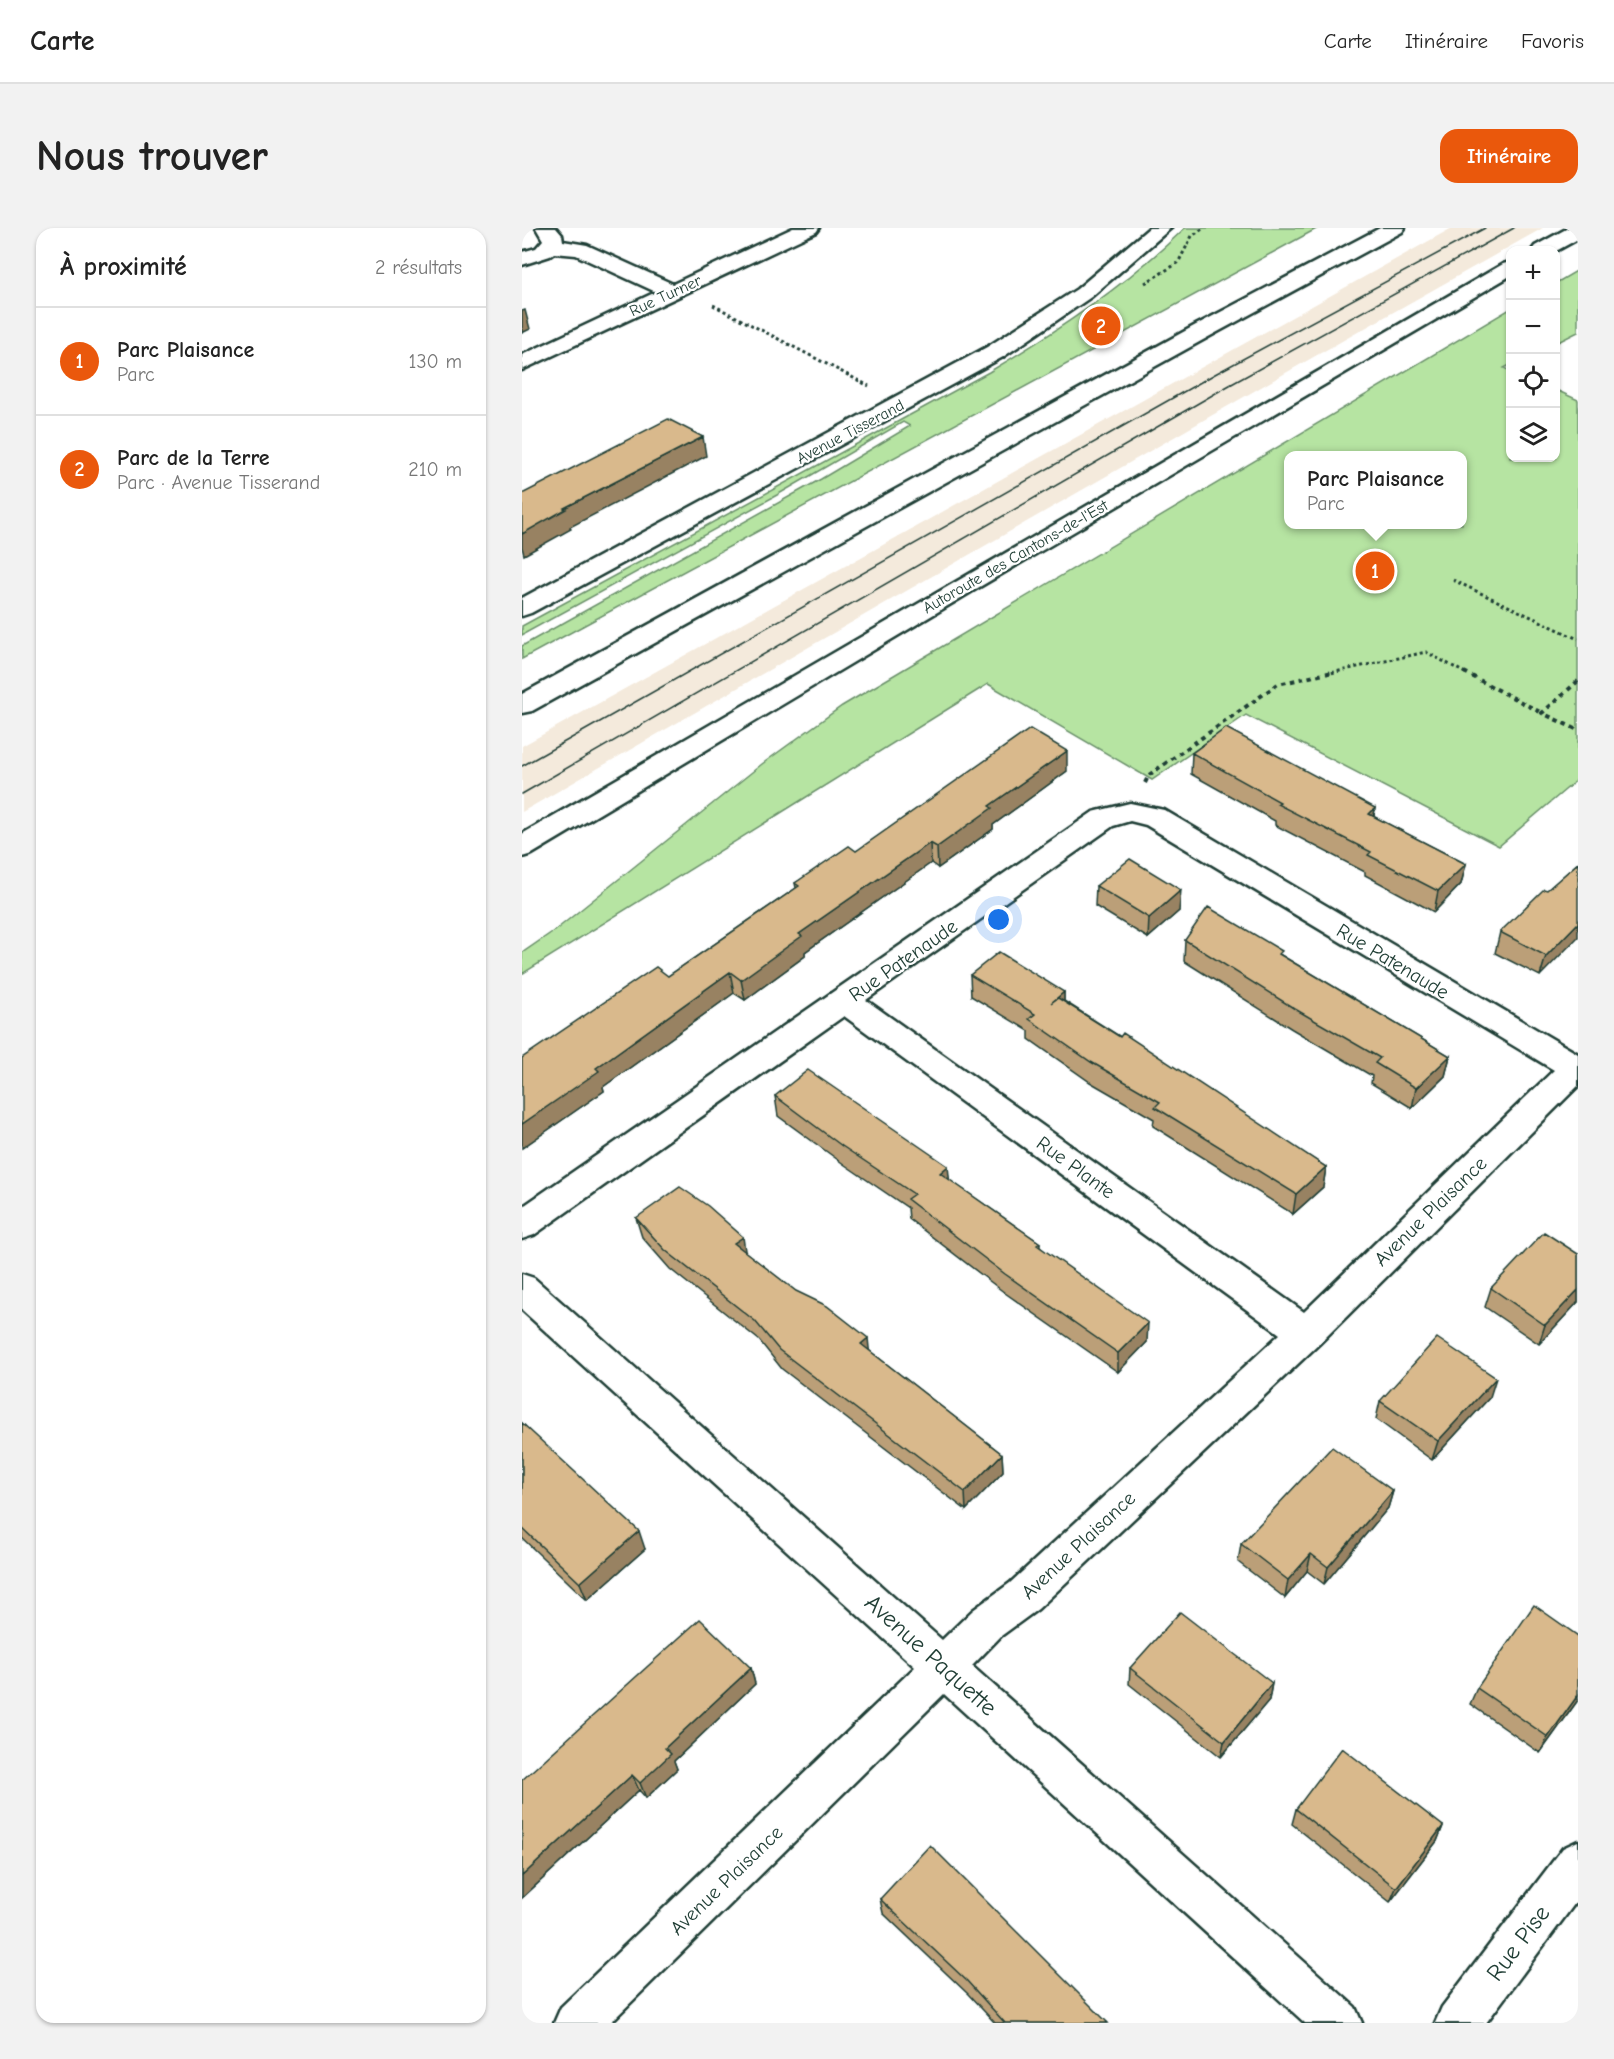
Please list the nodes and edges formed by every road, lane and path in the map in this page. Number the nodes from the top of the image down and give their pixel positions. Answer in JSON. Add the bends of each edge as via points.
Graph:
{"nodes":[{"id":1,"x":809,"y":228,"type":"edge"},
{"id":2,"x":1161,"y":228,"type":"edge"},
{"id":3,"x":1395,"y":228,"type":"edge"},
{"id":4,"x":1578,"y":231,"type":"edge"},
{"id":5,"x":545,"y":237,"type":"edge"},
{"id":6,"x":1550,"y":246,"type":"edge"},
{"id":7,"x":522,"y":259,"type":"edge"},
{"id":8,"x":1506,"y":270,"type":"edge"},
{"id":9,"x":673,"y":292,"type":"junction"},
{"id":10,"x":704,"y":301,"type":"dead end"},
{"id":11,"x":522,"y":363,"type":"edge"},
{"id":12,"x":877,"y":389,"type":"dead end"},
{"id":13,"x":1453,"y":580,"type":"dead end"},
{"id":14,"x":522,"y":608,"type":"edge"},
{"id":15,"x":1578,"y":639,"type":"edge"},
{"id":16,"x":1578,"y":681,"type":"edge"},
{"id":17,"x":522,"y":705,"type":"edge"},
{"id":18,"x":1542,"y":713,"type":"junction"},
{"id":19,"x":1578,"y":730,"type":"edge"},
{"id":20,"x":1130,"y":812,"type":"junction"},
{"id":21,"x":522,"y":847,"type":"edge"},
{"id":22,"x":845,"y":1001,"type":"junction"},
{"id":23,"x":1577,"y":1067,"type":"edge"},
{"id":24,"x":522,"y":1225,"type":"edge"},
{"id":25,"x":522,"y":1288,"type":"edge"},
{"id":26,"x":1306,"y":1333,"type":"junction"},
{"id":27,"x":944,"y":1666,"type":"junction"},
{"id":28,"x":1578,"y":1863,"type":"edge"},
{"id":29,"x":577,"y":2023,"type":"edge"},
{"id":30,"x":1339,"y":2023,"type":"edge"},
{"id":31,"x":1458,"y":2023,"type":"edge"}],
"edges":[{"from":1,"to":9,"type":"main road","name":"Rue Turner"},
{"from":2,"to":14,"type":"main road","name":"Avenue Tisserand","via":[[1084,293],[995,351]]},
{"from":3,"to":17,"type":"main road"},
{"from":4,"to":6,"type":"main road"},
{"from":5,"to":7,"type":"main road","via":[[543,252]]},
{"from":5,"to":9,"type":"main road"},
{"from":8,"to":21,"type":"main road","name":"Autoroute des Cantons-de-l'Est"},
{"from":9,"to":11,"type":"main road","name":"Rue Turner"},
{"from":10,"to":12,"type":"path"},
{"from":13,"to":15,"type":"path"},
{"from":16,"to":18,"type":"path"},
{"from":18,"to":19,"type":"path"},
{"from":18,"to":20,"type":"path","via":[[1426,652],[1278,684],[1149,775]]},
{"from":20,"to":22,"type":"main road","name":"Rue Patenaude","via":[[1103,819]]},
{"from":20,"to":23,"type":"main road","name":"Rue Patenaude","via":[[1154,817]]},
{"from":22,"to":24,"type":"main road","name":"Rue Patenaude"},
{"from":22,"to":26,"type":"main road","name":"Rue Plante"},
{"from":23,"to":26,"type":"main road","name":"Avenue Plaisance"},
{"from":25,"to":27,"type":"main road","name":"Avenue Paquette"},
{"from":26,"to":27,"type":"main road","name":"Avenue Plaisance"},
{"from":27,"to":29,"type":"main road","name":"Avenue Plaisance"},
{"from":27,"to":30,"type":"main road","name":"Avenue Paquette"},
{"from":28,"to":31,"type":"main road","name":"Rue Pise"}]}
